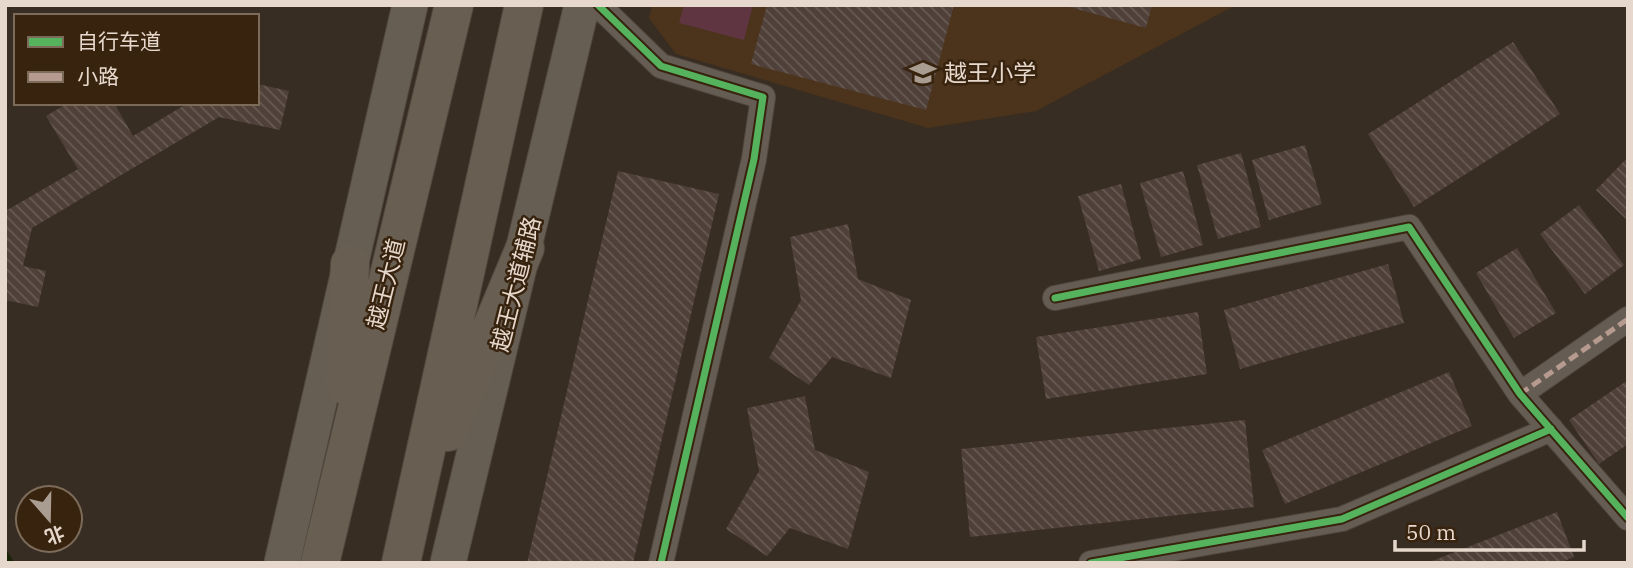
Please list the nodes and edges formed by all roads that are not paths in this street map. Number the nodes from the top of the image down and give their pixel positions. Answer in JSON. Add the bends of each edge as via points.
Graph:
{"nodes":[{"id":1,"x":410,"y":5,"type":"edge"},
{"id":2,"x":454,"y":5,"type":"edge"},
{"id":3,"x":524,"y":5,"type":"edge"},
{"id":4,"x":582,"y":5,"type":"edge"},
{"id":5,"x":598,"y":5,"type":"edge"},
{"id":6,"x":525,"y":248,"type":"junction"},
{"id":7,"x":350,"y":264,"type":"junction"},
{"id":8,"x":1055,"y":298,"type":"dead end"},
{"id":9,"x":1628,"y":319,"type":"edge"},
{"id":10,"x":1520,"y":394,"type":"junction"},
{"id":11,"x":1551,"y":429,"type":"junction"},
{"id":12,"x":341,"y":470,"type":"junction"},
{"id":13,"x":1628,"y":518,"type":"edge"},
{"id":14,"x":405,"y":545,"type":"edge"},
{"id":15,"x":282,"y":563,"type":"edge"},
{"id":16,"x":320,"y":563,"type":"edge"},
{"id":17,"x":448,"y":563,"type":"edge"},
{"id":18,"x":661,"y":563,"type":"edge"},
{"id":19,"x":1091,"y":563,"type":"edge"}],
"edges":[{"from":1,"to":7,"type":"main road"},
{"from":2,"to":12,"type":"main road","name":"越王大道"},
{"from":3,"to":14,"type":"main road"},
{"from":4,"to":6,"type":"main road","name":"越王大道辅路"},
{"from":5,"to":18,"type":"street","via":[[661,66],[763,97],[754,159]]},
{"from":6,"to":14,"type":"main road"},
{"from":6,"to":17,"type":"main road","name":"越王大道辅路"},
{"from":7,"to":12,"type":"main road"},
{"from":7,"to":15,"type":"main road"},
{"from":8,"to":10,"type":"street","via":[[1409,227]]},
{"from":9,"to":10,"type":"street"},
{"from":10,"to":11,"type":"street"},
{"from":11,"to":13,"type":"street"},
{"from":11,"to":19,"type":"street","via":[[1342,519]]},
{"from":12,"to":16,"type":"main road","name":"越王大道"}]}
